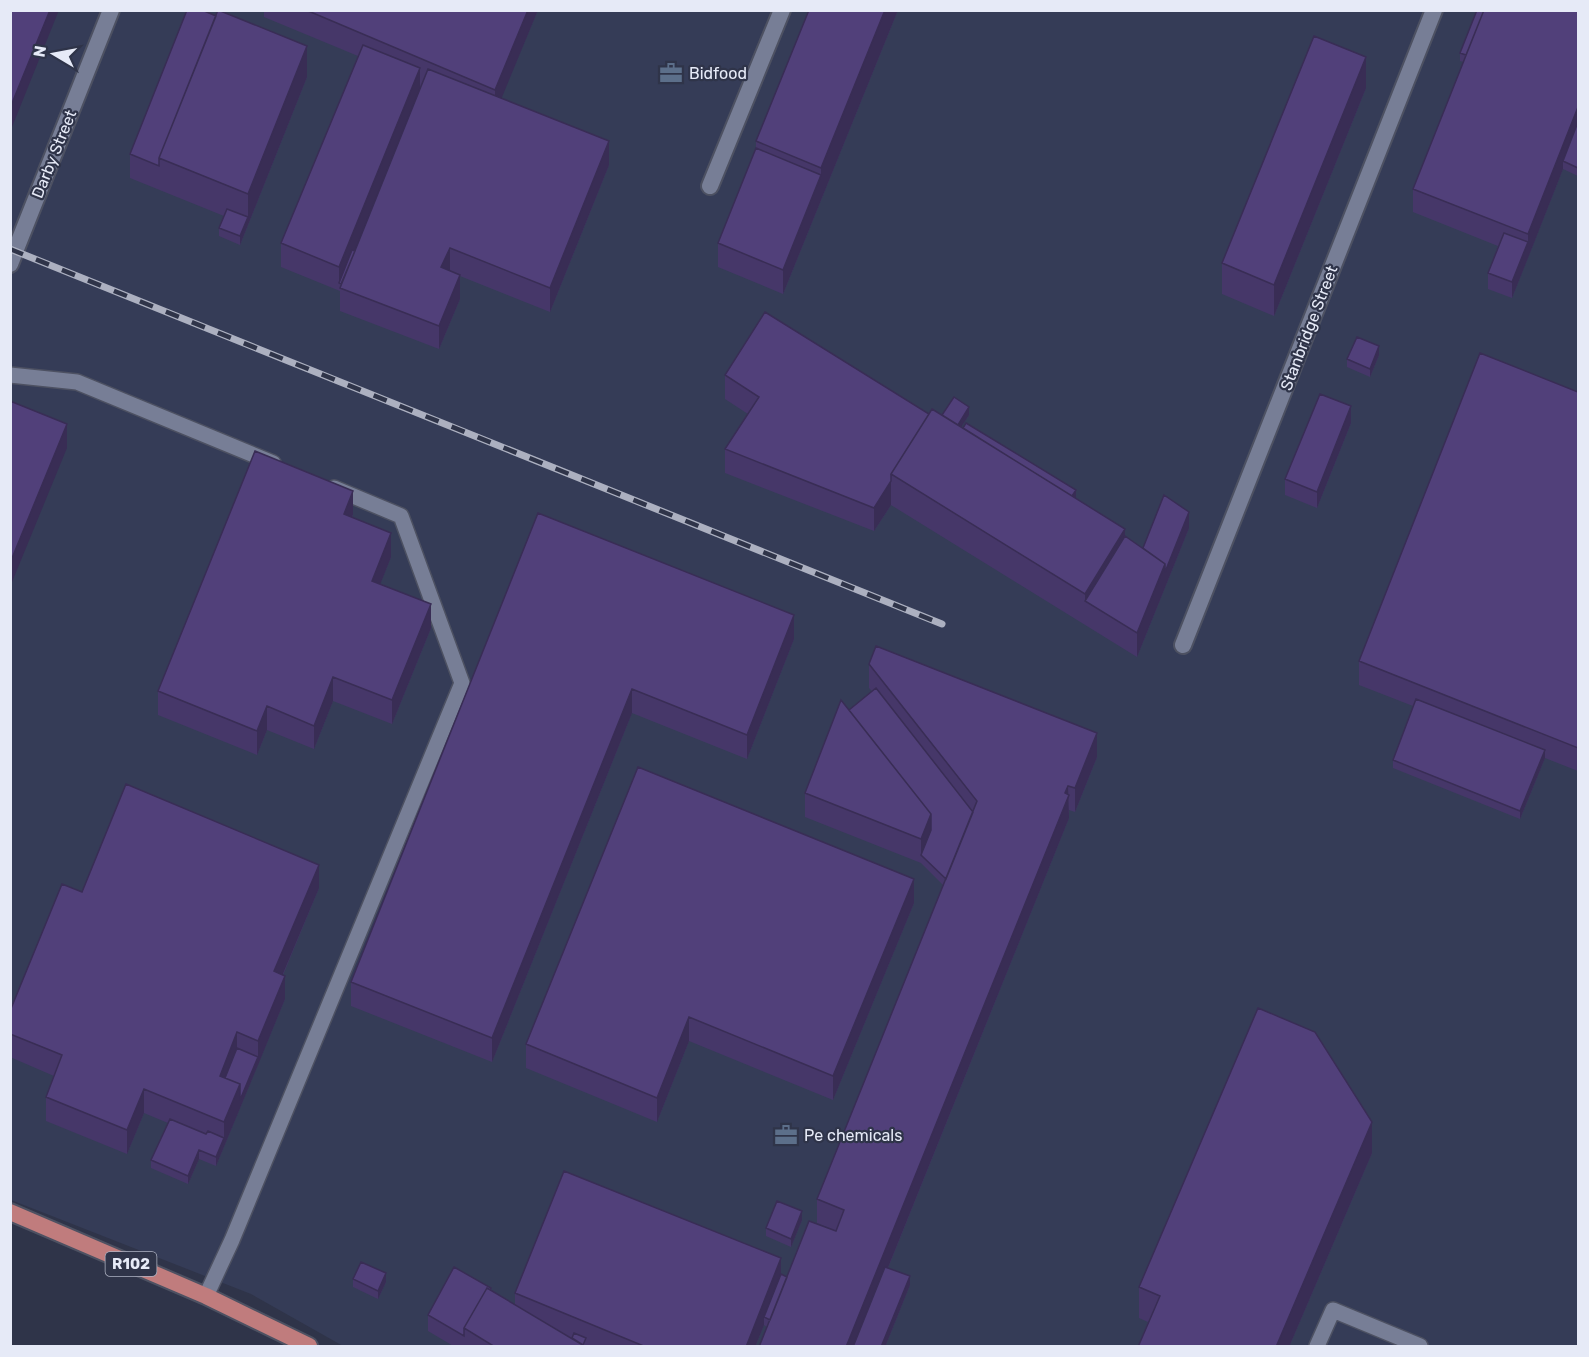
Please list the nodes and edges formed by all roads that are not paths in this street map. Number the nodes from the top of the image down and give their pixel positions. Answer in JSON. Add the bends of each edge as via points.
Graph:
{"nodes":[{"id":1,"x":111,"y":10,"type":"edge"},
{"id":2,"x":783,"y":10,"type":"edge"},
{"id":3,"x":1434,"y":10,"type":"edge"},
{"id":4,"x":710,"y":186,"type":"dead end"},
{"id":5,"x":10,"y":264,"type":"edge"},
{"id":6,"x":10,"y":375,"type":"edge"},
{"id":7,"x":283,"y":467,"type":"edge"},
{"id":8,"x":315,"y":480,"type":"edge"},
{"id":9,"x":1183,"y":645,"type":"dead end"},
{"id":10,"x":10,"y":1212,"type":"edge"},
{"id":11,"x":206,"y":1296,"type":"junction"},
{"id":12,"x":309,"y":1347,"type":"edge"},
{"id":13,"x":1317,"y":1347,"type":"edge"},
{"id":14,"x":1420,"y":1347,"type":"edge"}],
"edges":[{"from":1,"to":5,"type":"street","name":"Darby Street"},
{"from":2,"to":4,"type":"street"},
{"from":3,"to":9,"type":"street","name":"Stanbridge Street"},
{"from":6,"to":7,"type":"lane","via":[[77,382]]},
{"from":8,"to":11,"type":"lane","via":[[401,516],[462,683]]},
{"from":10,"to":11,"type":"main road","number":"R102"},
{"from":11,"to":12,"type":"main road","number":"R102"},
{"from":13,"to":14,"type":"lane","via":[[1333,1310]]}]}
